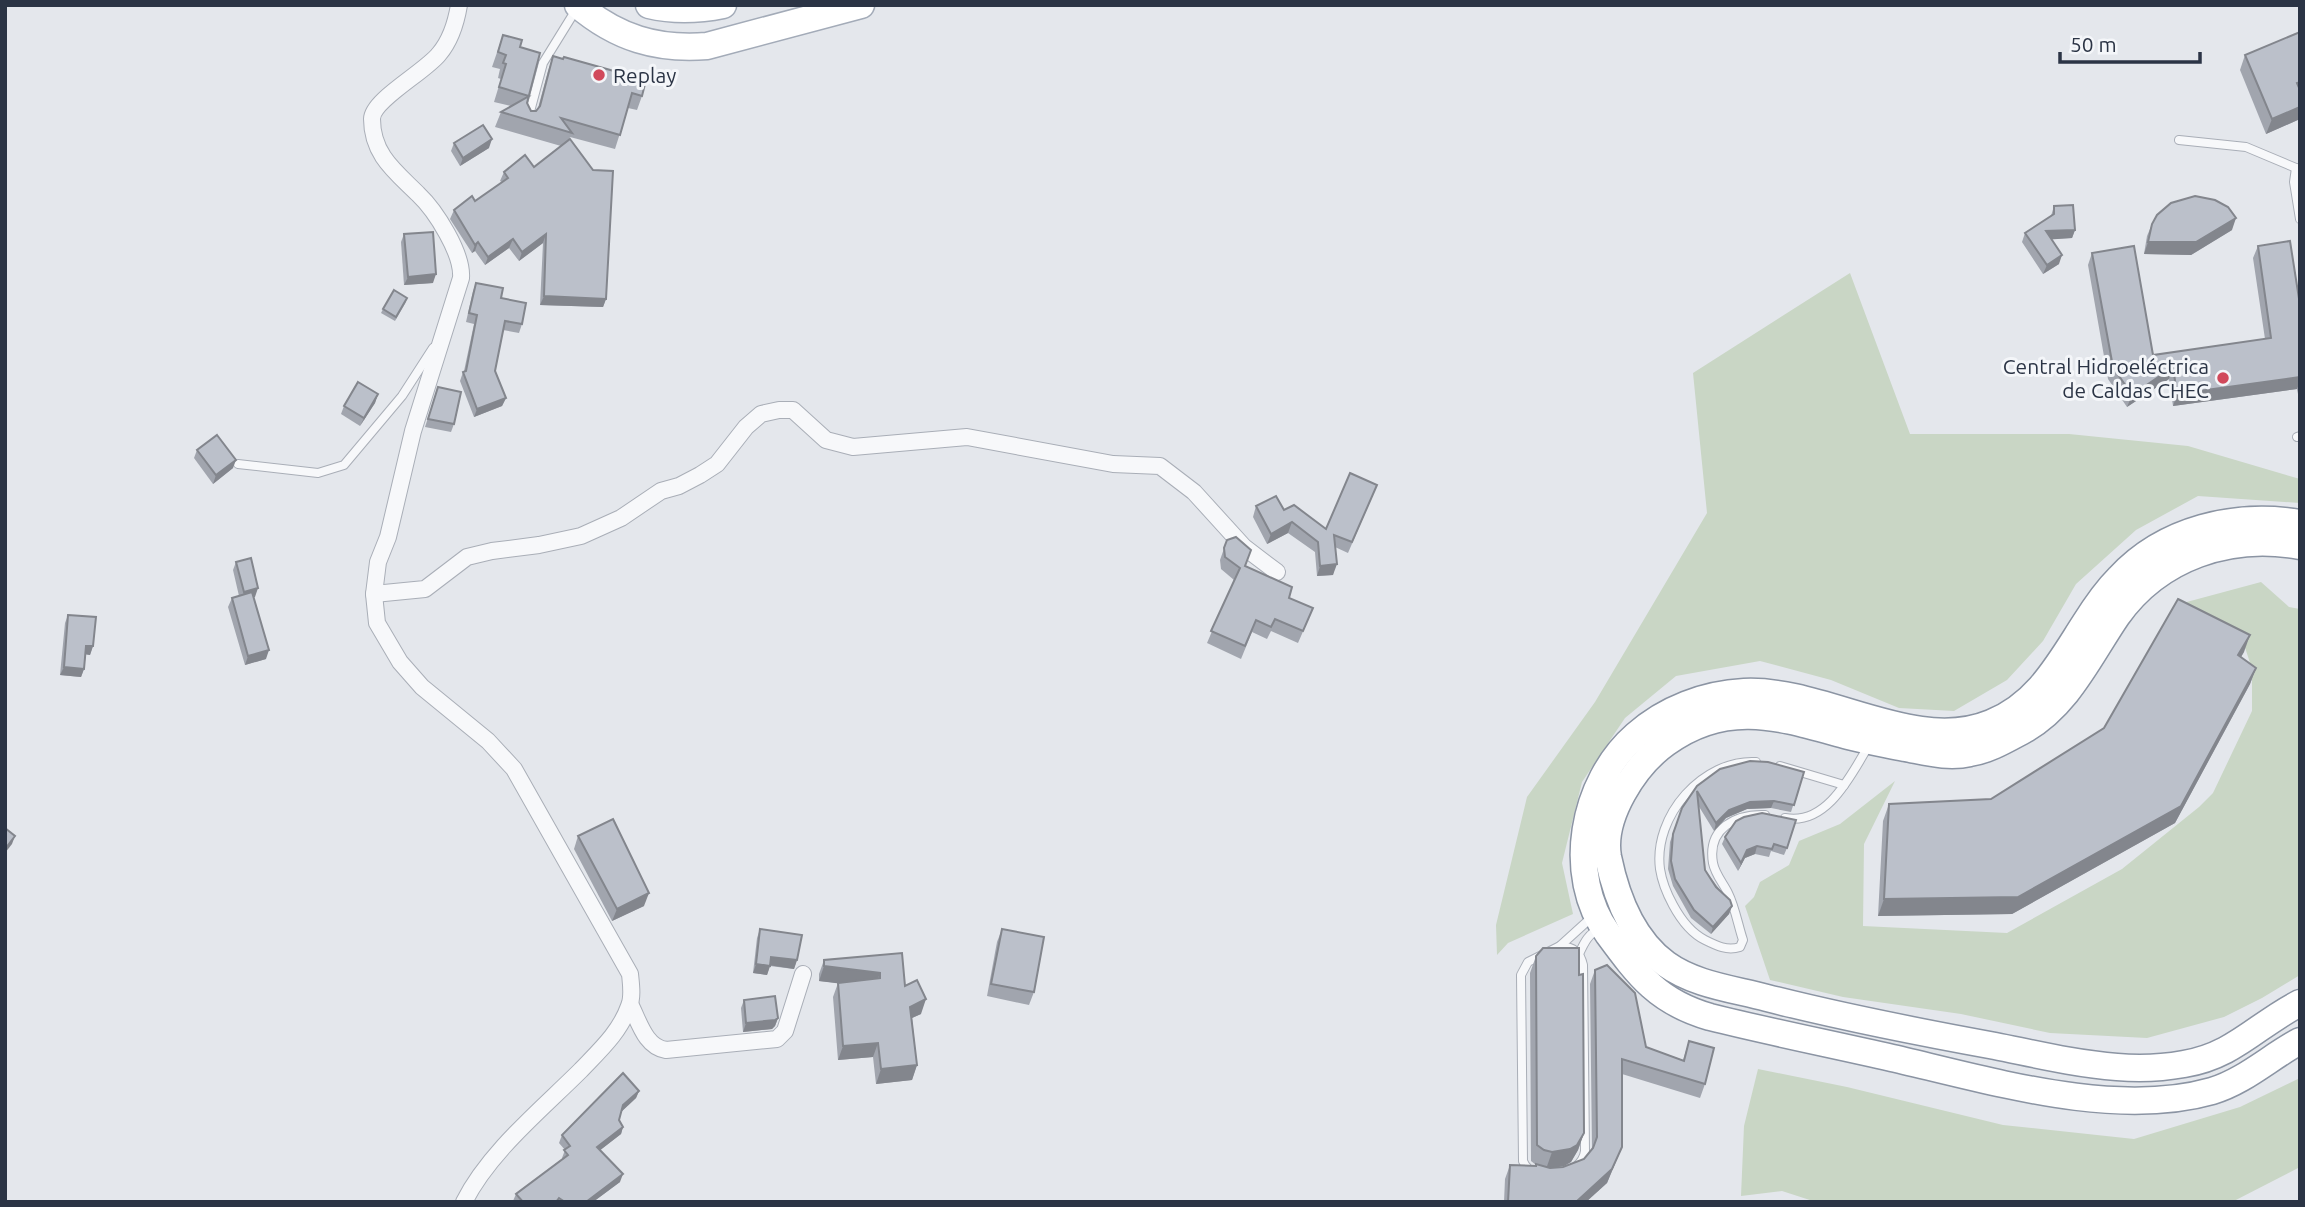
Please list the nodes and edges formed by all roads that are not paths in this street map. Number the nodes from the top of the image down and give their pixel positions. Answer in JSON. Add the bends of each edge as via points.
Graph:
{"nodes":[{"id":1,"x":459,"y":5,"type":"edge"},
{"id":2,"x":578,"y":5,"type":"edge"},
{"id":3,"x":649,"y":5,"type":"edge"},
{"id":4,"x":723,"y":5,"type":"edge"},
{"id":5,"x":861,"y":5,"type":"edge"},
{"id":6,"x":528,"y":119,"type":"edge"},
{"id":7,"x":2179,"y":140,"type":"dead end"},
{"id":8,"x":2298,"y":167,"type":"edge"},
{"id":9,"x":2300,"y":219,"type":"edge"},
{"id":10,"x":444,"y":331,"type":"junction"},
{"id":11,"x":238,"y":464,"type":"edge"},
{"id":12,"x":2300,"y":523,"type":"edge"},
{"id":13,"x":2300,"y":546,"type":"edge"},
{"id":14,"x":1277,"y":572,"type":"dead end"},
{"id":15,"x":374,"y":594,"type":"junction"},
{"id":16,"x":1871,"y":741,"type":"junction"},
{"id":17,"x":1844,"y":785,"type":"junction"},
{"id":18,"x":1600,"y":920,"type":"junction"},
{"id":19,"x":1560,"y":946,"type":"junction"},
{"id":20,"x":1579,"y":954,"type":"junction"},
{"id":21,"x":803,"y":974,"type":"dead end"},
{"id":22,"x":2300,"y":1003,"type":"edge"},
{"id":23,"x":630,"y":1004,"type":"junction"},
{"id":24,"x":2300,"y":1041,"type":"edge"},
{"id":25,"x":464,"y":1202,"type":"edge"}],
"edges":[{"from":1,"to":10,"type":"street","via":[[455,26],[441,52],[378,103],[372,116],[379,150],[395,174],[420,196],[462,266]]},
{"from":2,"to":5,"type":"main road","via":[[596,20],[641,42],[682,48],[708,46]]},
{"from":2,"to":6,"type":"lane","via":[[543,63]]},
{"from":3,"to":4,"type":"main road","via":[[701,10]]},
{"from":7,"to":8,"type":"lane","via":[[2246,147]]},
{"from":8,"to":9,"type":"lane","via":[[2294,182]]},
{"from":10,"to":11,"type":"lane","via":[[402,396],[344,464],[318,473]]},
{"from":10,"to":15,"type":"street","via":[[378,562]]},
{"from":12,"to":18,"type":"main road","via":[[2279,519],[2208,526],[2160,546],[2119,577],[2043,687],[2009,715],[1970,730],[1926,730],[1770,692],[1719,695],[1673,710],[1619,752],[1588,816],[1583,863]]},
{"from":13,"to":16,"type":"main road","via":[[2234,544],[2189,556],[2167,569],[2119,614],[2057,704],[2028,728],[1988,748],[1970,754],[1935,754]]},
{"from":14,"to":15,"type":"street","via":[[1244,547],[1194,492],[1160,466],[1113,464],[967,437],[853,447],[826,440],[793,410],[779,410],[761,414],[746,426],[717,464],[661,491],[621,518],[581,536],[467,557],[425,589]]},
{"from":15,"to":23,"type":"street","via":[[377,624],[400,662],[513,769],[630,974]]},
{"from":16,"to":17,"type":"lane"},
{"from":16,"to":22,"type":"main road","via":[[1794,720],[1749,714],[1705,723],[1651,755],[1616,807],[1607,850],[1623,908],[1647,946],[1663,962],[1707,983],[1827,1013],[2119,1068],[2186,1064],[2214,1056]]},
{"from":17,"to":17,"type":"lane","via":[[1832,800],[1803,819],[1739,817],[1719,832],[1713,862],[1729,894],[1743,940],[1740,947],[1732,950],[1699,937],[1679,916],[1666,892],[1661,845],[1681,799],[1699,781],[1745,762],[1803,771]]},
{"from":18,"to":19,"type":"lane"},
{"from":18,"to":20,"type":"lane"},
{"from":18,"to":24,"type":"main road","via":[[1644,981],[1690,1012],[2064,1095],[2132,1101],[2209,1092],[2233,1084]]},
{"from":19,"to":20,"type":"lane"},
{"from":19,"to":20,"type":"lane","via":[[1528,962],[1521,975],[1523,1161],[1538,1175],[1574,1170],[1584,1157],[1583,965]]},
{"from":21,"to":23,"type":"street","via":[[785,1031],[777,1039],[657,1049]]},
{"from":23,"to":25,"type":"street","via":[[612,1038],[498,1153]]}]}
